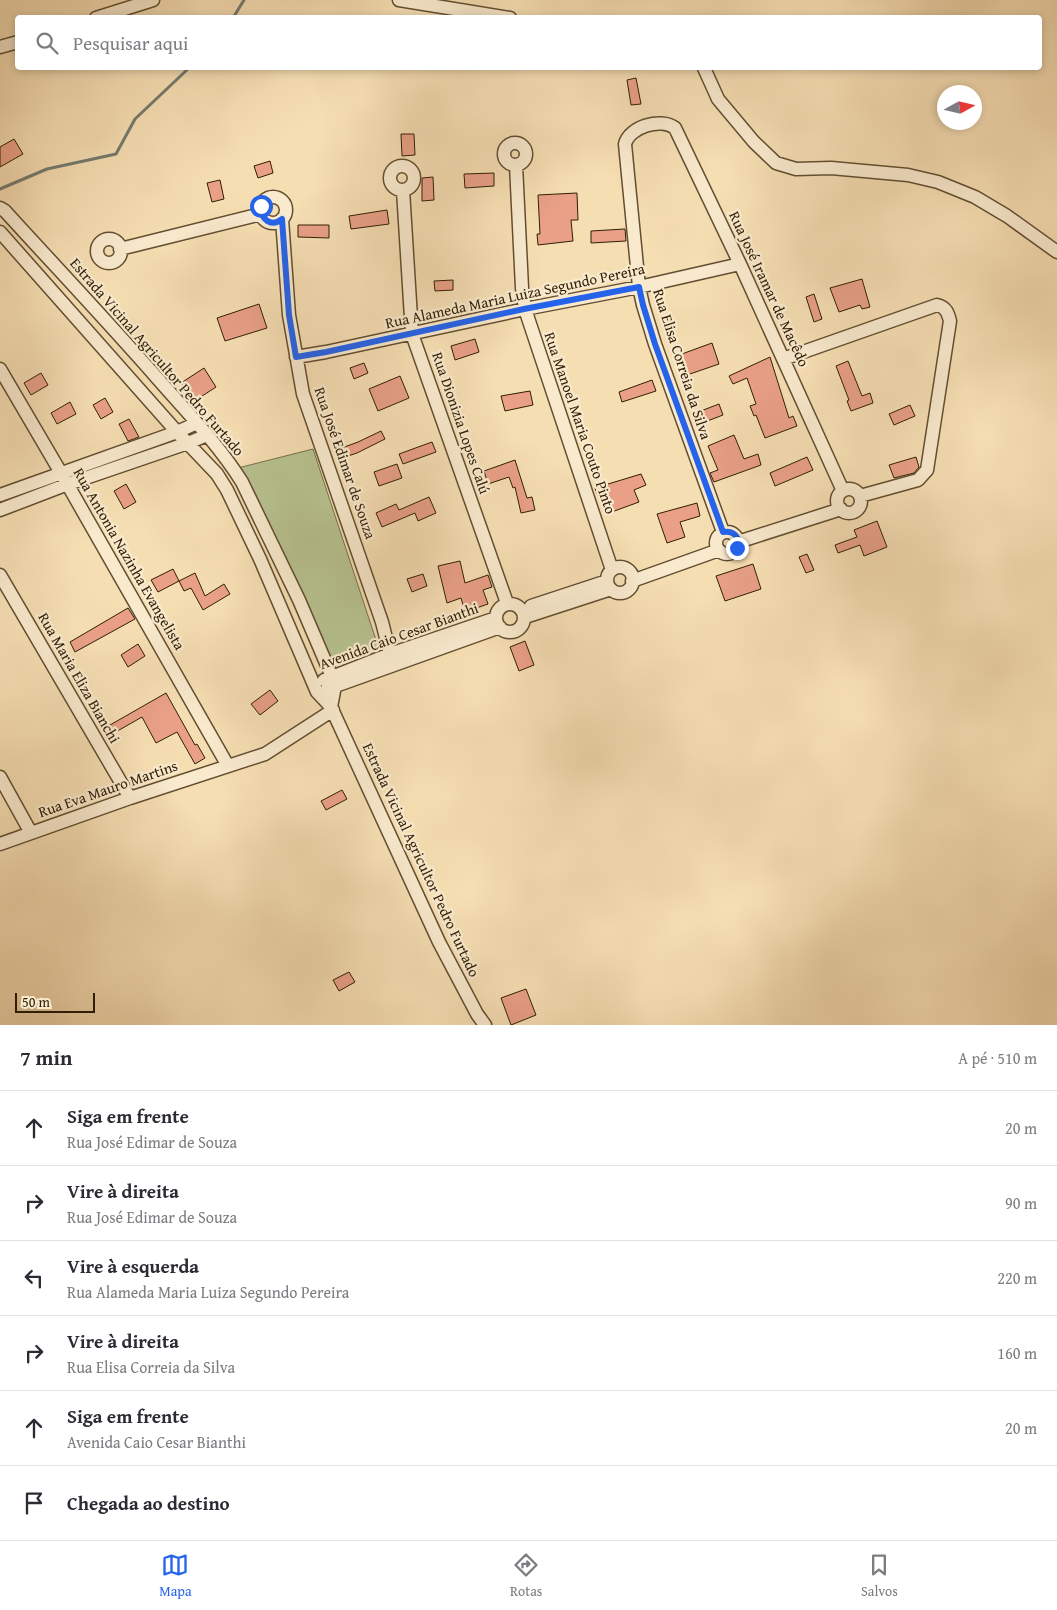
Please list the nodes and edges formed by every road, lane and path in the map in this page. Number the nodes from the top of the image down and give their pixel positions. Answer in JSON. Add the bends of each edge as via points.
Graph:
{"nodes":[{"id":1,"x":153,"y":0,"type":"edge"},
{"id":2,"x":399,"y":0,"type":"edge"},
{"id":3,"x":106,"y":15,"type":"edge"},
{"id":4,"x":492,"y":15,"type":"edge"},
{"id":5,"x":15,"y":43,"type":"edge"},
{"id":6,"x":0,"y":47,"type":"edge"},
{"id":7,"x":705,"y":70,"type":"edge"},
{"id":8,"x":649,"y":126,"type":"joint"},
{"id":9,"x":516,"y":165,"type":"dead end"},
{"id":10,"x":403,"y":190,"type":"dead end"},
{"id":11,"x":0,"y":208,"type":"edge"},
{"id":12,"x":261,"y":214,"type":"junction"},
{"id":13,"x":282,"y":219,"type":"junction"},
{"id":14,"x":0,"y":232,"type":"edge"},
{"id":15,"x":120,"y":249,"type":"dead end"},
{"id":16,"x":1057,"y":252,"type":"edge"},
{"id":17,"x":740,"y":264,"type":"junction"},
{"id":18,"x":639,"y":287,"type":"junction"},
{"id":19,"x":524,"y":309,"type":"junction"},
{"id":20,"x":412,"y":334,"type":"junction"},
{"id":21,"x":296,"y":357,"type":"junction"},
{"id":22,"x":783,"y":359,"type":"junction"},
{"id":23,"x":0,"y":369,"type":"edge"},
{"id":24,"x":197,"y":423,"type":"junction"},
{"id":25,"x":177,"y":432,"type":"junction"},
{"id":26,"x":207,"y":435,"type":"junction"},
{"id":27,"x":188,"y":443,"type":"junction"},
{"id":28,"x":64,"y":479,"type":"junction"},
{"id":29,"x":0,"y":494,"type":"edge"},
{"id":30,"x":860,"y":496,"type":"junction"},
{"id":31,"x":840,"y":501,"type":"junction"},
{"id":32,"x":0,"y":510,"type":"edge"},
{"id":33,"x":732,"y":536,"type":"junction"},
{"id":34,"x":718,"y":547,"type":"junction"},
{"id":35,"x":0,"y":575,"type":"edge"},
{"id":36,"x":632,"y":578,"type":"junction"},
{"id":37,"x":610,"y":580,"type":"junction"},
{"id":38,"x":507,"y":603,"type":"junction"},
{"id":39,"x":523,"y":612,"type":"junction"},
{"id":40,"x":498,"y":623,"type":"junction"},
{"id":41,"x":390,"y":654,"type":"junction"},
{"id":42,"x":333,"y":681,"type":"junction"},
{"id":43,"x":316,"y":688,"type":"junction"},
{"id":44,"x":332,"y":708,"type":"junction"},
{"id":45,"x":228,"y":766,"type":"junction"},
{"id":46,"x":0,"y":777,"type":"edge"},
{"id":47,"x":130,"y":798,"type":"junction"},
{"id":48,"x":31,"y":833,"type":"junction"},
{"id":49,"x":0,"y":844,"type":"edge"},
{"id":50,"x":485,"y":1025,"type":"edge"}],
"edges":[{"from":1,"to":3,"type":"street"},
{"from":2,"to":4,"type":"street"},
{"from":5,"to":6,"type":"street"},
{"from":7,"to":16,"type":"street","via":[[718,99],[776,163],[796,168],[908,175],[938,182],[975,197]]},
{"from":8,"to":17,"type":"street","name":"Rua José Iramar de Macêdo","via":[[663,123],[675,128]]},
{"from":8,"to":18,"type":"street","name":"Rua Elisa Correia da Silva","via":[[630,134],[625,144]]},
{"from":9,"to":19,"type":"street","name":"Rua Manoel Maria Couto Pinto"},
{"from":10,"to":20,"type":"street","name":"Rua Dionizia Lopes Calú"},
{"from":11,"to":24,"type":"street","name":"Estrada Vicinal Agricultor Pedro Furtado"},
{"from":12,"to":13,"type":"street","via":[[270,222]]},
{"from":12,"to":13,"type":"street","name":"Rua José Edimar de Souza","via":[[263,202],[277,198],[286,207]]},
{"from":12,"to":15,"type":"street"},
{"from":13,"to":21,"type":"street","name":"Rua José Edimar de Souza","via":[[289,315]]},
{"from":14,"to":25,"type":"street","name":"Estrada Vicinal Agricultor Pedro Furtado"},
{"from":17,"to":18,"type":"street","name":"Rua Alameda Maria Luiza Segundo Pereira"},
{"from":17,"to":22,"type":"street","name":"Rua José Iramar de Macêdo"},
{"from":18,"to":19,"type":"street","name":"Rua Alameda Maria Luiza Segundo Pereira"},
{"from":18,"to":33,"type":"street","name":"Rua Elisa Correia da Silva","via":[[662,362]]},
{"from":19,"to":20,"type":"street","name":"Rua Alameda Maria Luiza Segundo Pereira"},
{"from":19,"to":37,"type":"street","name":"Rua Manoel Maria Couto Pinto"},
{"from":20,"to":21,"type":"street","name":"Rua Alameda Maria Luiza Segundo Pereira"},
{"from":20,"to":38,"type":"street","name":"Rua Dionizia Lopes Calú"},
{"from":21,"to":41,"type":"street","name":"Rua José Edimar de Souza","via":[[308,412],[346,515]]},
{"from":22,"to":30,"type":"street","via":[[937,305],[946,310],[950,321],[927,470],[918,480]]},
{"from":22,"to":31,"type":"street","name":"Rua José Iramar de Macêdo"},
{"from":23,"to":28,"type":"street","name":"Rua Antonia Nazinha Evangelista"},
{"from":24,"to":25,"type":"street"},
{"from":24,"to":26,"type":"street","name":"Estrada Vicinal Agricultor Pedro Furtado"},
{"from":25,"to":27,"type":"street","name":"Estrada Vicinal Agricultor Pedro Furtado"},
{"from":25,"to":28,"type":"street"},
{"from":26,"to":27,"type":"street"},
{"from":26,"to":42,"type":"street","name":"Estrada Vicinal Agricultor Pedro Furtado","via":[[242,482],[299,600]]},
{"from":27,"to":28,"type":"street"},
{"from":27,"to":43,"type":"street","name":"Estrada Vicinal Agricultor Pedro Furtado","via":[[217,474],[227,490]]},
{"from":28,"to":29,"type":"street"},
{"from":28,"to":32,"type":"street"},
{"from":28,"to":45,"type":"street","name":"Rua Antonia Nazinha Evangelista"},
{"from":30,"to":31,"type":"street","via":[[847,489]]},
{"from":30,"to":31,"type":"street","name":"Avenida Caio Cesar Bianthi","via":[[856,510],[849,512]]},
{"from":31,"to":33,"type":"street","name":"Avenida Caio Cesar Bianthi"},
{"from":33,"to":34,"type":"street","via":[[719,535]]},
{"from":33,"to":34,"type":"street","name":"Avenida Caio Cesar Bianthi","via":[[737,548],[731,553],[724,554]]},
{"from":34,"to":36,"type":"street","name":"Avenida Caio Cesar Bianthi"},
{"from":35,"to":47,"type":"street","name":"Rua Maria Eliza Bianchi"},
{"from":36,"to":37,"type":"street","name":"Avenida Caio Cesar Bianthi","via":[[622,567]]},
{"from":36,"to":37,"type":"street","name":"Avenida Caio Cesar Bianthi","via":[[626,591],[618,592]]},
{"from":37,"to":39,"type":"street","name":"Avenida Caio Cesar Bianthi"},
{"from":38,"to":39,"type":"street","via":[[515,604]]},
{"from":38,"to":40,"type":"street","name":"Avenida Caio Cesar Bianthi","via":[[498,610]]},
{"from":39,"to":40,"type":"street","name":"Avenida Caio Cesar Bianthi","via":[[523,625],[516,631],[507,632]]},
{"from":40,"to":41,"type":"street","name":"Avenida Caio Cesar Bianthi"},
{"from":40,"to":42,"type":"street","name":"Avenida Caio Cesar Bianthi"},
{"from":41,"to":42,"type":"street","name":"Avenida Caio Cesar Bianthi"},
{"from":42,"to":43,"type":"street","name":"Avenida Caio Cesar Bianthi"},
{"from":42,"to":44,"type":"street"},
{"from":43,"to":44,"type":"street","name":"Estrada Vicinal Agricultor Pedro Furtado"},
{"from":44,"to":45,"type":"street","name":"Rua Eva Mauro Martins","via":[[275,749]]},
{"from":44,"to":50,"type":"street","name":"Estrada Vicinal Agricultor Pedro Furtado","via":[[438,942]]},
{"from":45,"to":47,"type":"street","name":"Rua Eva Mauro Martins"},
{"from":46,"to":48,"type":"street"},
{"from":47,"to":48,"type":"street","name":"Rua Eva Mauro Martins"},
{"from":48,"to":49,"type":"street","name":"Rua Eva Mauro Martins"}]}
